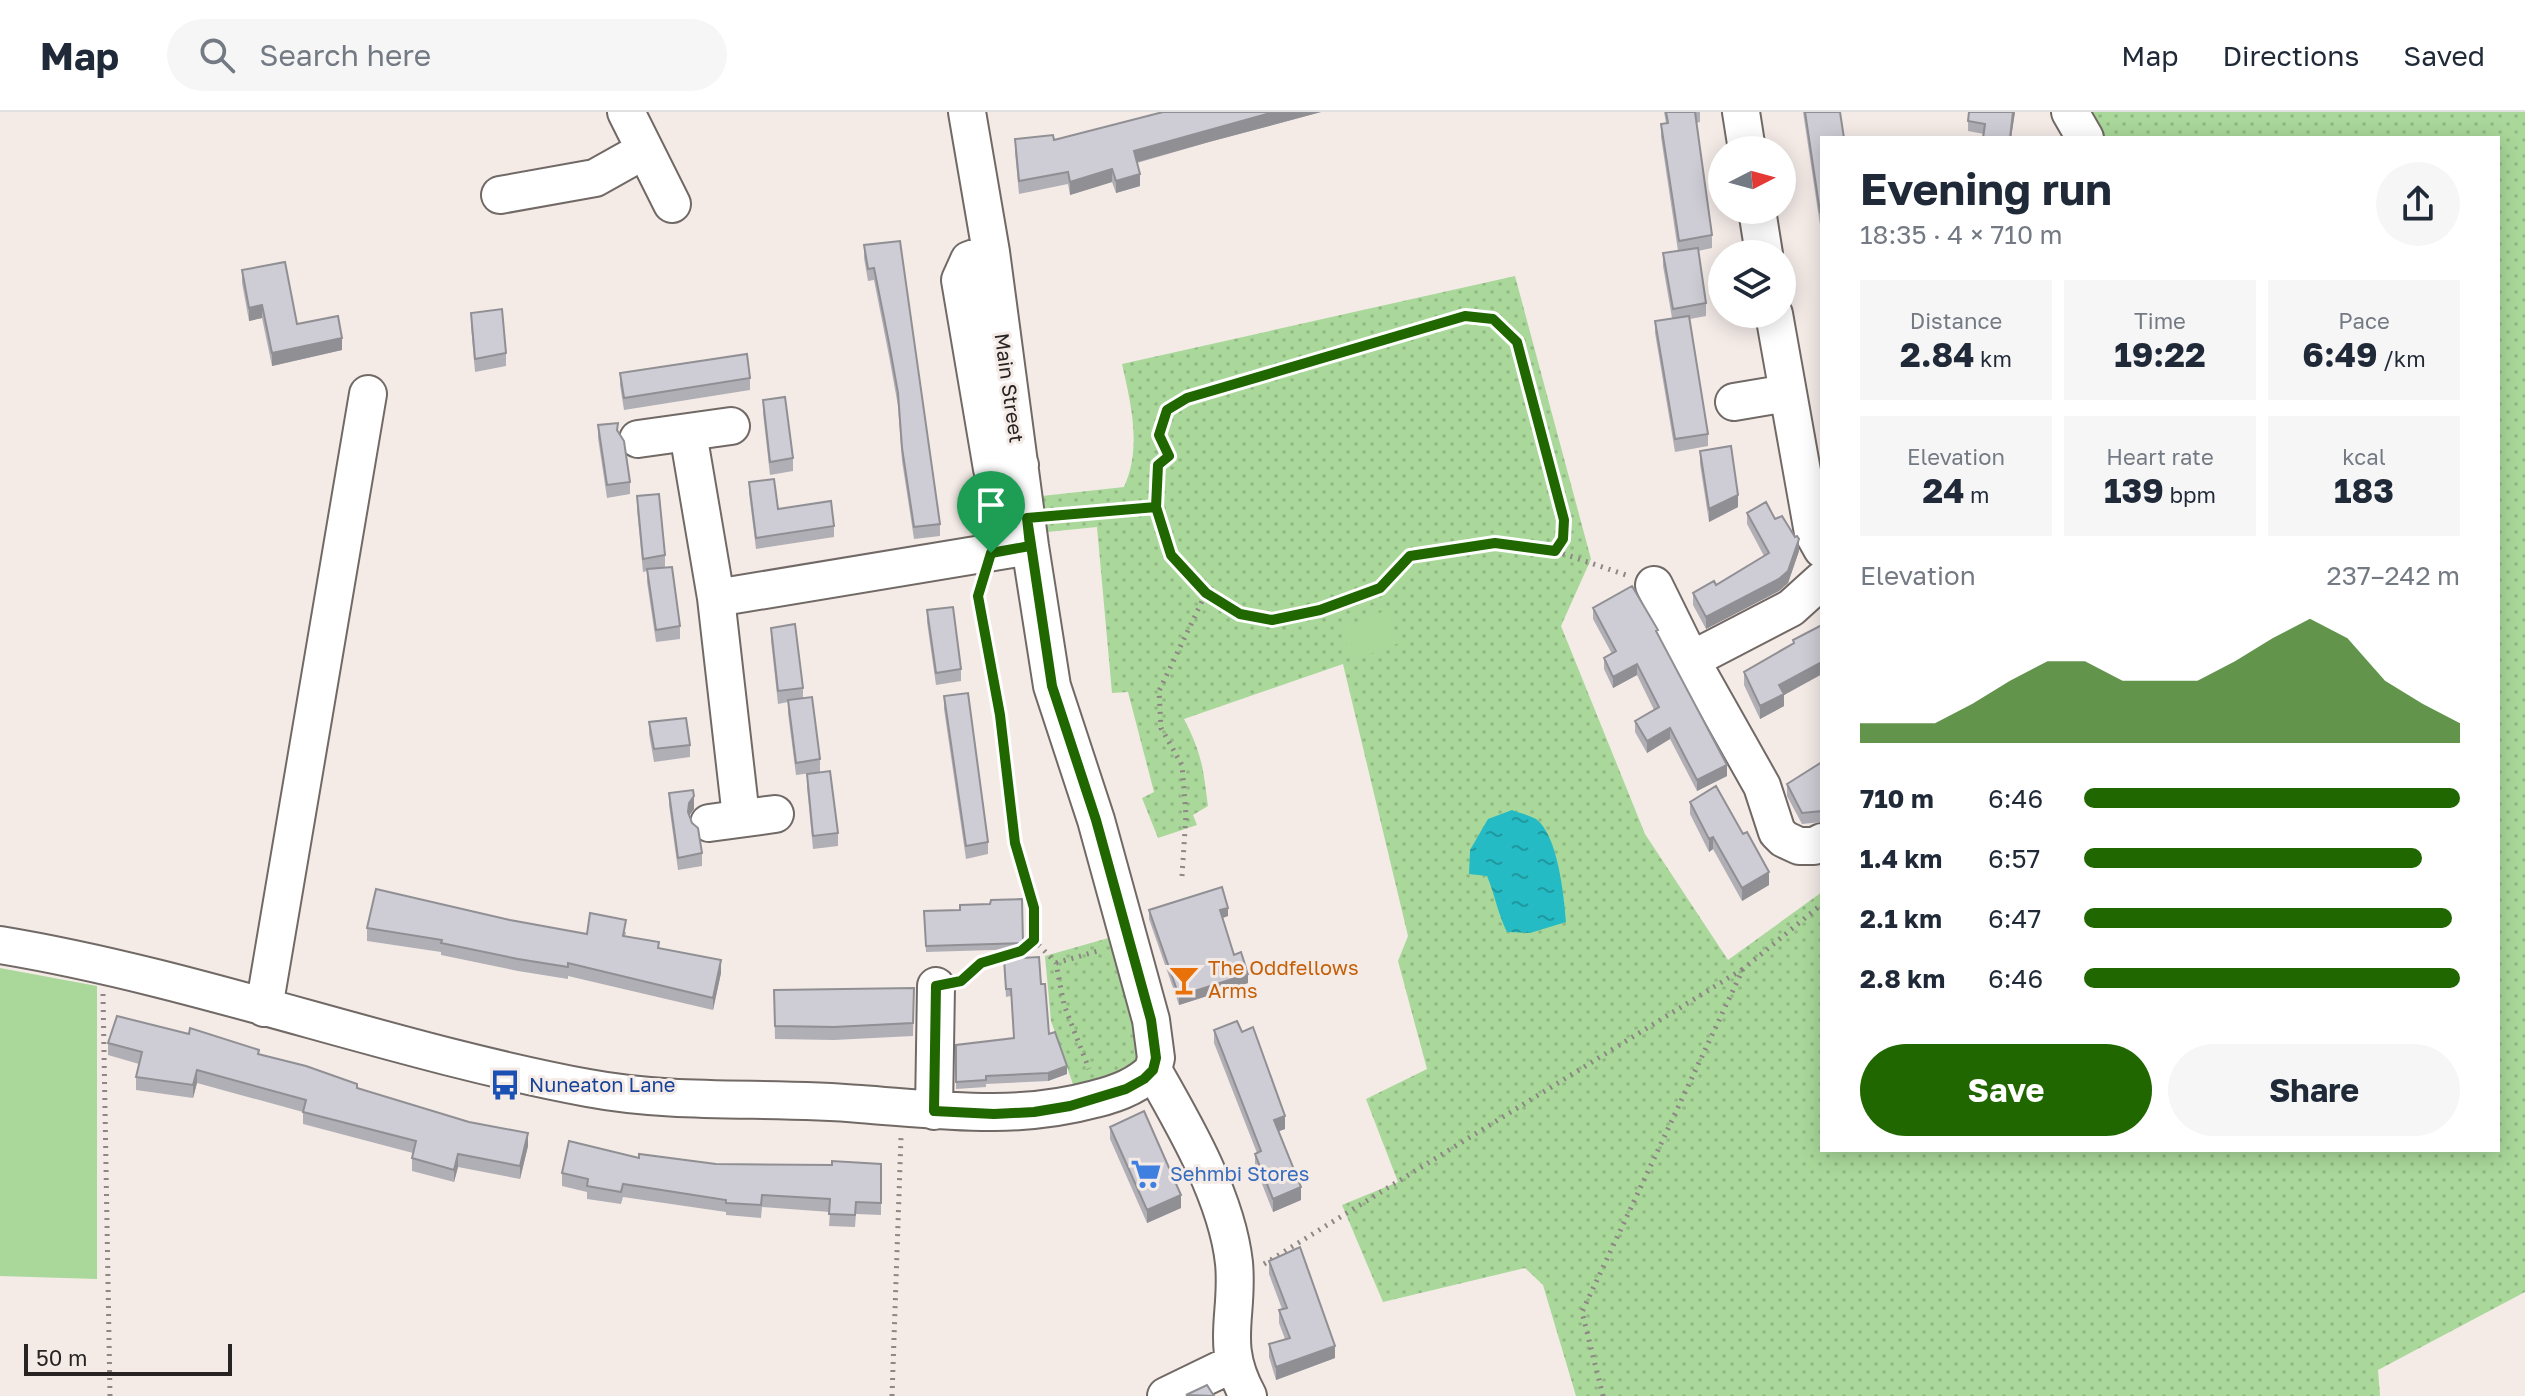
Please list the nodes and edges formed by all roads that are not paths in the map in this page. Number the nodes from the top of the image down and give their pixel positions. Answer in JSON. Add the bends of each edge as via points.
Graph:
{"nodes":[{"id":1,"x":626,"y":112,"type":"edge"},
{"id":2,"x":967,"y":112,"type":"edge"},
{"id":3,"x":1741,"y":112,"type":"edge"},
{"id":4,"x":2070,"y":112,"type":"edge"},
{"id":5,"x":1745,"y":136,"type":"edge"},
{"id":6,"x":2084,"y":136,"type":"edge"},
{"id":7,"x":645,"y":150,"type":"junction"},
{"id":8,"x":500,"y":195,"type":"dead end"},
{"id":9,"x":672,"y":204,"type":"dead end"},
{"id":10,"x":1776,"y":328,"type":"edge"},
{"id":11,"x":1788,"y":393,"type":"junction"},
{"id":12,"x":368,"y":394,"type":"dead end"},
{"id":13,"x":1734,"y":402,"type":"dead end"},
{"id":14,"x":731,"y":426,"type":"dead end"},
{"id":15,"x":688,"y":433,"type":"junction"},
{"id":16,"x":638,"y":439,"type":"dead end"},
{"id":17,"x":1028,"y":532,"type":"junction"},
{"id":18,"x":1820,"y":545,"type":"edge"},
{"id":19,"x":1820,"y":582,"type":"edge"},
{"id":20,"x":1654,"y":585,"type":"road end"},
{"id":21,"x":716,"y":598,"type":"junction"},
{"id":22,"x":1691,"y":660,"type":"junction"},
{"id":23,"x":742,"y":818,"type":"dead end"},
{"id":24,"x":1820,"y":843,"type":"edge"},
{"id":25,"x":0,"y":945,"type":"edge"},
{"id":26,"x":936,"y":986,"type":"road end"},
{"id":27,"x":264,"y":1008,"type":"junction"},
{"id":28,"x":1153,"y":1070,"type":"junction"},
{"id":29,"x":918,"y":1109,"type":"junction"},
{"id":30,"x":1234,"y":1363,"type":"junction"},
{"id":31,"x":1166,"y":1396,"type":"edge"},
{"id":32,"x":1248,"y":1396,"type":"edge"}],
"edges":[{"from":1,"to":7,"type":"street"},
{"from":2,"to":17,"type":"street","name":"Main Street"},
{"from":3,"to":5,"type":"street"},
{"from":4,"to":6,"type":"street"},
{"from":7,"to":8,"type":"street","via":[[595,178]]},
{"from":7,"to":9,"type":"street"},
{"from":10,"to":11,"type":"street"},
{"from":11,"to":13,"type":"street"},
{"from":11,"to":18,"type":"street","via":[[1813,533]]},
{"from":12,"to":27,"type":"street"},
{"from":14,"to":15,"type":"street"},
{"from":15,"to":16,"type":"street"},
{"from":15,"to":21,"type":"street"},
{"from":17,"to":21,"type":"street","via":[[991,553]]},
{"from":17,"to":28,"type":"street","name":"Main Street","via":[[1052,686],[1096,820],[1152,1025]]},
{"from":19,"to":22,"type":"street","via":[[1791,608]]},
{"from":20,"to":22,"type":"street"},
{"from":21,"to":23,"type":"street"},
{"from":22,"to":24,"type":"street","via":[[1762,786],[1777,832],[1799,846]]},
{"from":25,"to":27,"type":"street","via":[[103,965]]},
{"from":26,"to":29,"type":"street"},
{"from":27,"to":29,"type":"street","via":[[590,1089],[682,1099],[827,1101]]},
{"from":28,"to":29,"type":"street","via":[[1101,1098],[1034,1112]]},
{"from":28,"to":30,"type":"street","via":[[1184,1121],[1230,1243]]},
{"from":30,"to":31,"type":"street"},
{"from":30,"to":32,"type":"street"}]}
